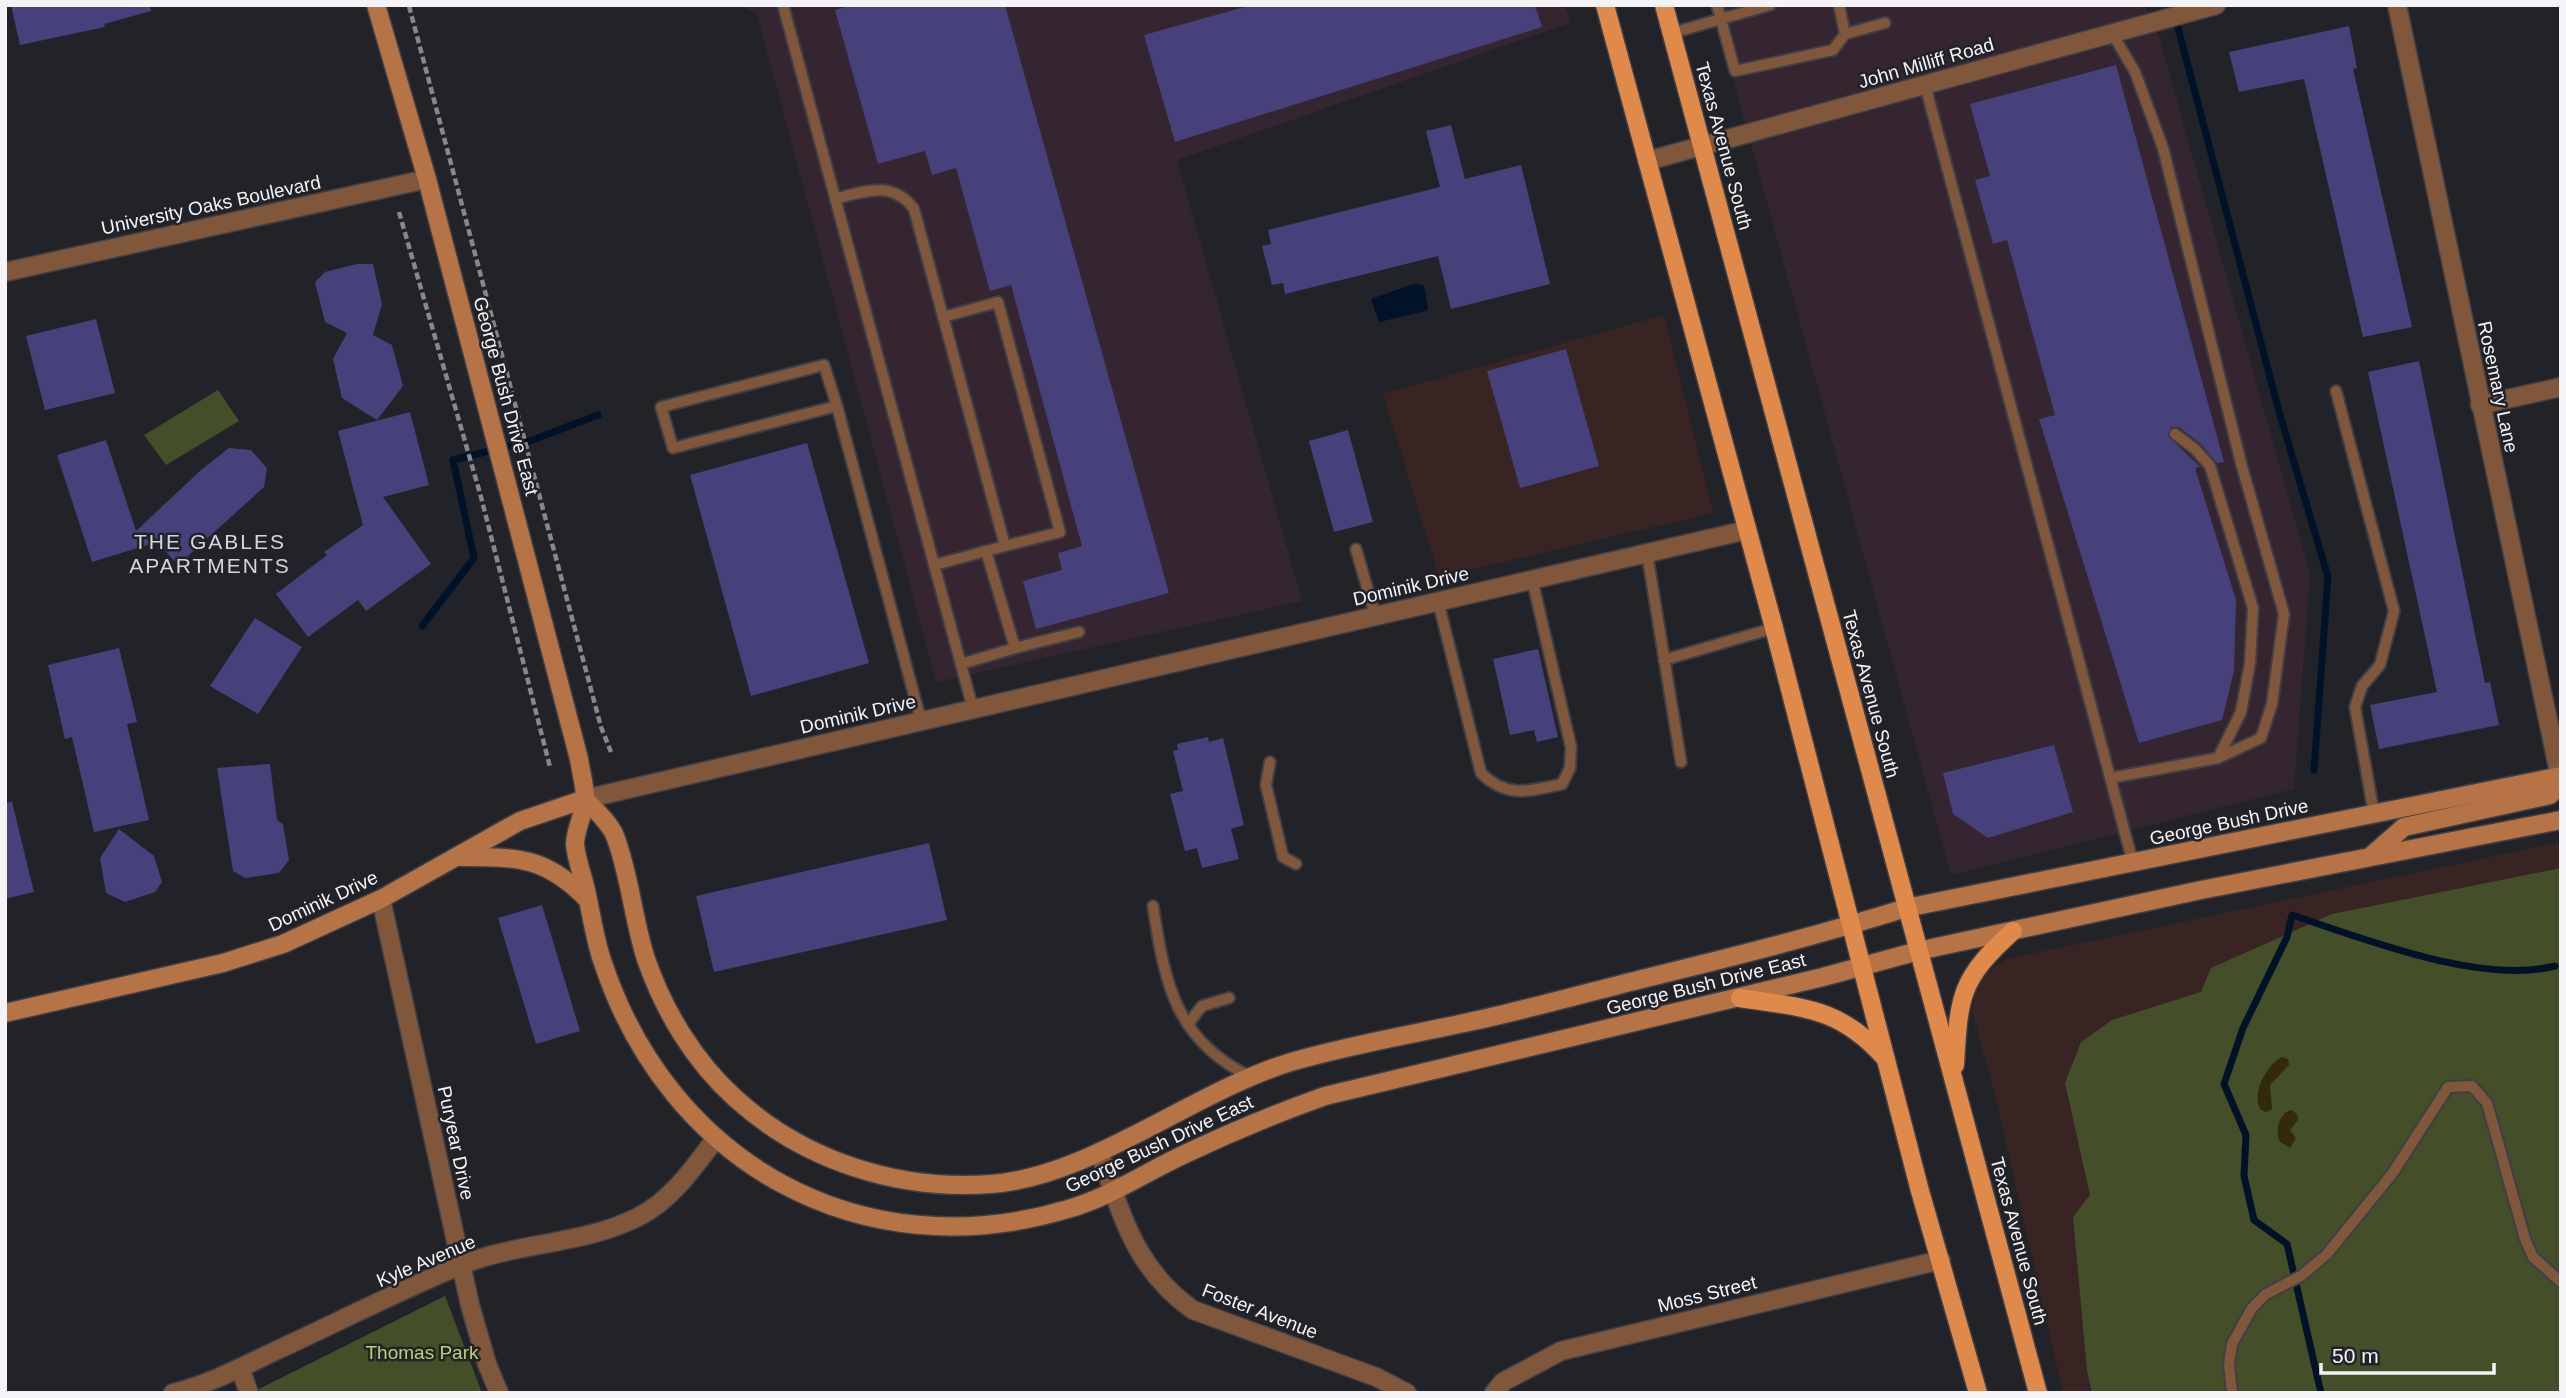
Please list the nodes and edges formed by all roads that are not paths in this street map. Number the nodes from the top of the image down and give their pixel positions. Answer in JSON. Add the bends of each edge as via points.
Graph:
{"nodes":[{"id":1,"x":376,"y":5,"type":"edge"},
{"id":2,"x":783,"y":5,"type":"edge"},
{"id":3,"x":1605,"y":5,"type":"edge"},
{"id":4,"x":1664,"y":5,"type":"edge"},
{"id":5,"x":1717,"y":5,"type":"edge"},
{"id":6,"x":1770,"y":5,"type":"edge"},
{"id":7,"x":1839,"y":5,"type":"edge"},
{"id":8,"x":2216,"y":5,"type":"edge"},
{"id":9,"x":2397,"y":5,"type":"edge"},
{"id":10,"x":1722,"y":21,"type":"junction"},
{"id":11,"x":1885,"y":23,"type":"dead end"},
{"id":12,"x":2120,"y":31,"type":"junction"},
{"id":13,"x":1672,"y":33,"type":"junction"},
{"id":14,"x":1845,"y":34,"type":"junction"},
{"id":15,"x":1925,"y":85,"type":"junction"},
{"id":16,"x":1703,"y":147,"type":"junction"},
{"id":17,"x":1647,"y":161,"type":"junction"},
{"id":18,"x":427,"y":179,"type":"junction"},
{"id":19,"x":835,"y":199,"type":"junction"},
{"id":20,"x":5,"y":272,"type":"edge"},
{"id":21,"x":943,"y":317,"type":"junction"},
{"id":22,"x":2561,"y":387,"type":"edge"},
{"id":23,"x":2336,"y":391,"type":"dead end"},
{"id":24,"x":837,"y":405,"type":"junction"},
{"id":25,"x":2480,"y":405,"type":"junction"},
{"id":26,"x":2175,"y":434,"type":"dead end"},
{"id":27,"x":1747,"y":530,"type":"junction"},
{"id":28,"x":1005,"y":546,"type":"junction"},
{"id":29,"x":1356,"y":549,"type":"dead end"},
{"id":30,"x":986,"y":551,"type":"junction"},
{"id":31,"x":1647,"y":553,"type":"junction"},
{"id":32,"x":934,"y":565,"type":"junction"},
{"id":33,"x":1532,"y":579,"type":"junction"},
{"id":34,"x":1438,"y":601,"type":"junction"},
{"id":35,"x":1375,"y":615,"type":"junction"},
{"id":36,"x":1774,"y":628,"type":"junction"},
{"id":37,"x":1079,"y":632,"type":"dead end"},
{"id":38,"x":1015,"y":648,"type":"junction"},
{"id":39,"x":1664,"y":660,"type":"junction"},
{"id":40,"x":961,"y":664,"type":"junction"},
{"id":41,"x":973,"y":709,"type":"junction"},
{"id":42,"x":921,"y":721,"type":"junction"},
{"id":43,"x":2218,"y":758,"type":"junction"},
{"id":44,"x":1270,"y":762,"type":"dead end"},
{"id":45,"x":1681,"y":762,"type":"dead end"},
{"id":46,"x":2560,"y":777,"type":"edge"},
{"id":47,"x":2110,"y":778,"type":"junction"},
{"id":48,"x":585,"y":799,"type":"junction"},
{"id":49,"x":2374,"y":814,"type":"junction"},
{"id":50,"x":2561,"y":820,"type":"edge"},
{"id":51,"x":456,"y":857,"type":"junction"},
{"id":52,"x":2369,"y":857,"type":"junction"},
{"id":53,"x":2133,"y":863,"type":"junction"},
{"id":54,"x":1296,"y":864,"type":"dead end"},
{"id":55,"x":381,"y":899,"type":"junction"},
{"id":56,"x":589,"y":901,"type":"junction"},
{"id":57,"x":1153,"y":906,"type":"dead end"},
{"id":58,"x":1906,"y":908,"type":"junction"},
{"id":59,"x":1851,"y":925,"type":"junction"},
{"id":60,"x":2013,"y":931,"type":"junction"},
{"id":61,"x":1918,"y":951,"type":"junction"},
{"id":62,"x":1862,"y":967,"type":"junction"},
{"id":63,"x":1229,"y":998,"type":"dead end"},
{"id":64,"x":1740,"y":998,"type":"junction"},
{"id":65,"x":5,"y":1013,"type":"edge"},
{"id":66,"x":1188,"y":1024,"type":"junction"},
{"id":67,"x":1887,"y":1061,"type":"junction"},
{"id":68,"x":1254,"y":1078,"type":"junction"},
{"id":69,"x":1955,"y":1079,"type":"junction"},
{"id":70,"x":716,"y":1138,"type":"junction"},
{"id":71,"x":1099,"y":1152,"type":"junction"},
{"id":72,"x":1114,"y":1191,"type":"junction"},
{"id":73,"x":1941,"y":1260,"type":"junction"},
{"id":74,"x":461,"y":1265,"type":"junction"},
{"id":75,"x":2561,"y":1282,"type":"edge"},
{"id":76,"x":240,"y":1368,"type":"junction"},
{"id":77,"x":173,"y":1393,"type":"edge"},
{"id":78,"x":248,"y":1393,"type":"edge"},
{"id":79,"x":499,"y":1393,"type":"edge"},
{"id":80,"x":1407,"y":1393,"type":"edge"},
{"id":81,"x":1494,"y":1393,"type":"edge"},
{"id":82,"x":1978,"y":1393,"type":"edge"},
{"id":83,"x":2038,"y":1393,"type":"edge"},
{"id":84,"x":2232,"y":1393,"type":"edge"}],
"edges":[{"from":1,"to":18,"type":"street","name":"George Bush Drive East"},
{"from":2,"to":19,"type":"lane"},
{"from":3,"to":17,"type":"main road"},
{"from":4,"to":13,"type":"main road","name":"Texas Avenue South"},
{"from":5,"to":10,"type":"lane"},
{"from":6,"to":10,"type":"lane"},
{"from":7,"to":14,"type":"lane"},
{"from":8,"to":12,"type":"street","name":"John Milliff Road"},
{"from":9,"to":25,"type":"street","name":"Rosemary Lane"},
{"from":10,"to":13,"type":"lane"},
{"from":10,"to":14,"type":"lane","via":[[1735,71],[1833,50]]},
{"from":11,"to":14,"type":"lane"},
{"from":12,"to":15,"type":"street","name":"John Milliff Road"},
{"from":12,"to":43,"type":"lane","via":[[2163,148],[2241,463],[2284,614],[2272,704],[2261,738]]},
{"from":13,"to":16,"type":"main road","name":"Texas Avenue South"},
{"from":15,"to":16,"type":"street","name":"John Milliff Road"},
{"from":15,"to":47,"type":"lane"},
{"from":16,"to":17,"type":"street","name":"John Milliff Road"},
{"from":16,"to":58,"type":"main road","name":"Texas Avenue South"},
{"from":17,"to":27,"type":"main road"},
{"from":18,"to":20,"type":"street","name":"University Oaks Boulevard"},
{"from":18,"to":48,"type":"street","name":"George Bush Drive East","via":[[579,760]]},
{"from":19,"to":21,"type":"lane","via":[[878,188],[905,197],[914,209]]},
{"from":19,"to":32,"type":"lane"},
{"from":21,"to":28,"type":"lane"},
{"from":21,"to":28,"type":"lane","via":[[998,302],[1060,532]]},
{"from":22,"to":25,"type":"street"},
{"from":23,"to":49,"type":"lane","via":[[2394,611],[2380,665],[2361,686],[2355,707]]},
{"from":24,"to":24,"type":"lane","via":[[824,365],[661,407],[673,448]]},
{"from":24,"to":42,"type":"lane"},
{"from":25,"to":46,"type":"street","name":"Rosemary Lane"},
{"from":26,"to":43,"type":"lane","via":[[2210,466],[2253,608],[2241,712]]},
{"from":27,"to":31,"type":"street","name":"Dominik Drive"},
{"from":27,"to":36,"type":"main road"},
{"from":28,"to":30,"type":"lane"},
{"from":29,"to":35,"type":"lane"},
{"from":30,"to":32,"type":"lane"},
{"from":30,"to":38,"type":"lane"},
{"from":31,"to":33,"type":"street","name":"Dominik Drive"},
{"from":31,"to":39,"type":"lane"},
{"from":32,"to":40,"type":"lane"},
{"from":33,"to":34,"type":"street","name":"Dominik Drive"},
{"from":33,"to":34,"type":"lane","via":[[1571,747],[1566,781],[1552,786],[1518,793],[1495,785],[1481,773]]},
{"from":34,"to":35,"type":"street","name":"Dominik Drive"},
{"from":35,"to":41,"type":"street","name":"Dominik Drive"},
{"from":36,"to":39,"type":"lane"},
{"from":36,"to":59,"type":"main road"},
{"from":37,"to":38,"type":"lane"},
{"from":38,"to":40,"type":"lane"},
{"from":39,"to":45,"type":"lane"},
{"from":40,"to":41,"type":"lane"},
{"from":41,"to":42,"type":"street","name":"Dominik Drive"},
{"from":42,"to":48,"type":"street","name":"Dominik Drive"},
{"from":43,"to":47,"type":"lane"},
{"from":44,"to":54,"type":"lane","via":[[1266,785],[1283,857]]},
{"from":46,"to":49,"type":"street","name":"George Bush Drive"},
{"from":46,"to":52,"type":"street","via":[[2560,785],[2550,795],[2404,827]]},
{"from":47,"to":53,"type":"lane"},
{"from":48,"to":51,"type":"street","name":"Dominik Drive","via":[[520,821]]},
{"from":48,"to":56,"type":"street","name":"George Bush Drive East","via":[[575,843]]},
{"from":48,"to":71,"type":"street","name":"George Bush Drive East","via":[[614,833],[646,958],[680,1032],[722,1086],[785,1136],[843,1165],[937,1185],[995,1184]]},
{"from":49,"to":53,"type":"street","name":"George Bush Drive"},
{"from":50,"to":52,"type":"street"},
{"from":51,"to":55,"type":"street","name":"Dominik Drive"},
{"from":51,"to":56,"type":"street","via":[[508,857],[547,866]]},
{"from":52,"to":60,"type":"street"},
{"from":53,"to":58,"type":"street","name":"George Bush Drive"},
{"from":55,"to":65,"type":"street","name":"Dominik Drive","via":[[271,948],[223,963]]},
{"from":55,"to":74,"type":"street","name":"Puryear Drive"},
{"from":56,"to":70,"type":"street","name":"George Bush Drive East","via":[[601,958],[636,1043],[676,1098]]},
{"from":57,"to":66,"type":"lane","via":[[1164,975]]},
{"from":58,"to":59,"type":"street","name":"George Bush Drive East"},
{"from":58,"to":61,"type":"main road","name":"Texas Avenue South"},
{"from":59,"to":62,"type":"main road"},
{"from":59,"to":68,"type":"street","name":"George Bush Drive East","via":[[1470,1022],[1363,1043],[1286,1064]]},
{"from":60,"to":61,"type":"street"},
{"from":60,"to":69,"type":"main road","via":[[1969,976],[1958,1025]]},
{"from":61,"to":62,"type":"street","name":"George Bush Drive East"},
{"from":61,"to":69,"type":"main road","name":"Texas Avenue South"},
{"from":62,"to":64,"type":"street","name":"George Bush Drive East"},
{"from":62,"to":67,"type":"main road"},
{"from":63,"to":66,"type":"lane","via":[[1202,1006]]},
{"from":64,"to":67,"type":"main road","via":[[1833,1016],[1868,1040]]},
{"from":64,"to":72,"type":"street","name":"George Bush Drive East","via":[[1325,1096],[1196,1149]]},
{"from":66,"to":68,"type":"lane","via":[[1202,1045],[1228,1066]]},
{"from":67,"to":73,"type":"main road"},
{"from":68,"to":71,"type":"street","name":"George Bush Drive East"},
{"from":69,"to":83,"type":"main road","name":"Texas Avenue South"},
{"from":70,"to":72,"type":"street","name":"George Bush Drive East","via":[[791,1189],[852,1212],[914,1226],[1025,1220]]},
{"from":70,"to":74,"type":"street","name":"Kyle Avenue","via":[[692,1170],[639,1217]]},
{"from":71,"to":72,"type":"street","name":"Foster Avenue"},
{"from":72,"to":80,"type":"street","name":"Foster Avenue","via":[[1146,1267],[1169,1293],[1193,1310],[1376,1377]]},
{"from":73,"to":81,"type":"street","name":"Moss Street","via":[[1561,1351],[1503,1382]]},
{"from":73,"to":82,"type":"main road"},
{"from":74,"to":76,"type":"street","name":"Kyle Avenue"},
{"from":74,"to":79,"type":"street","name":"Puryear Drive"},
{"from":75,"to":84,"type":"lane","via":[[2533,1258],[2525,1239],[2487,1103],[2478,1090],[2460,1084],[2445,1091],[2392,1174],[2316,1265],[2252,1308],[2235,1335],[2229,1365]]},
{"from":76,"to":77,"type":"street","name":"Kyle Avenue"},
{"from":76,"to":78,"type":"street"}]}
